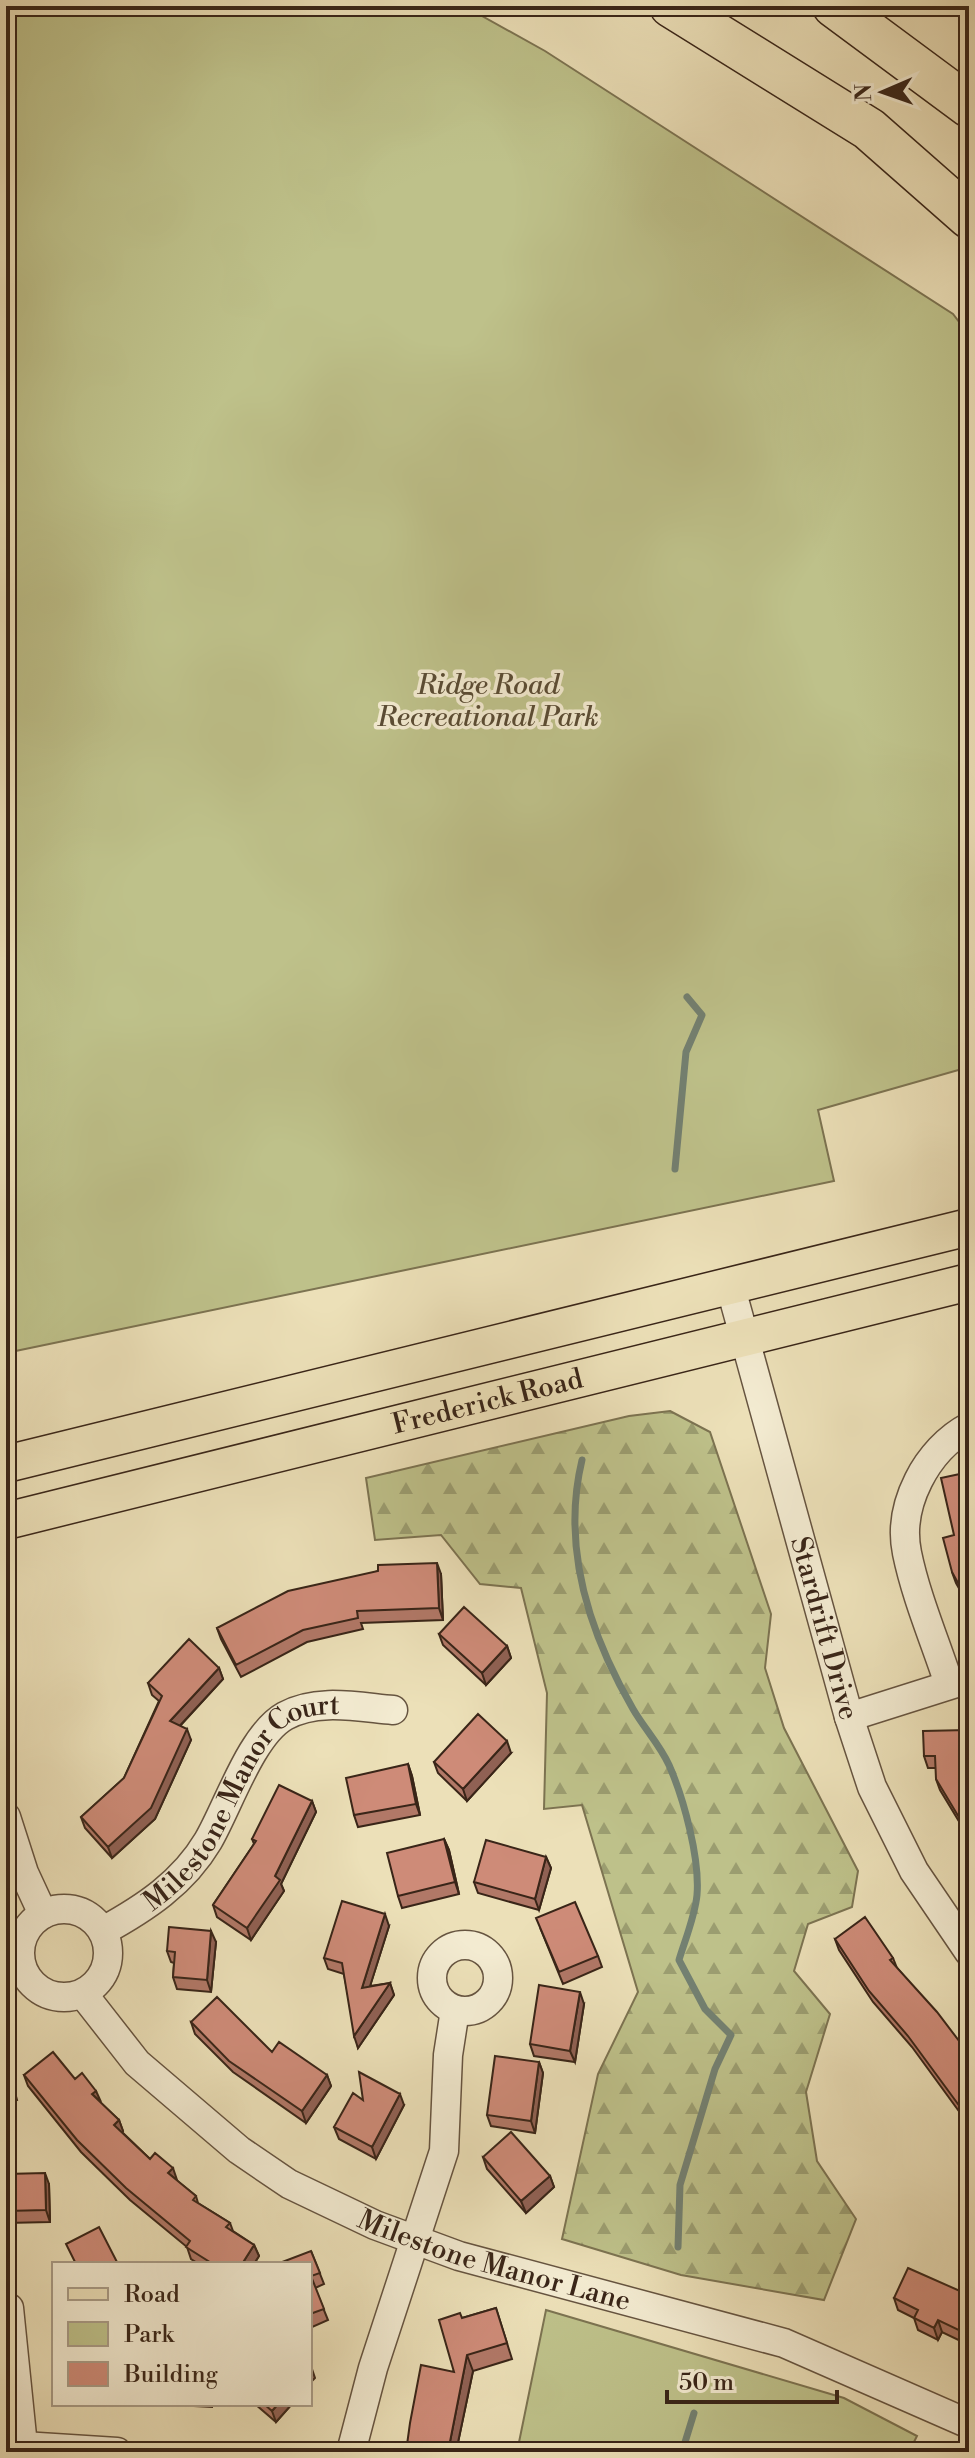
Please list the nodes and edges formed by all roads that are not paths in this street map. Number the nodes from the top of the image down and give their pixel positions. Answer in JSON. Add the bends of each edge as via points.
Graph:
{"nodes":[{"id":1,"x":671,"y":6,"type":"edge"},
{"id":2,"x":834,"y":6,"type":"edge"},
{"id":3,"x":969,"y":106,"type":"edge"},
{"id":4,"x":969,"y":217,"type":"edge"},
{"id":5,"x":969,"y":1227,"type":"edge"},
{"id":6,"x":969,"y":1282,"type":"edge"},
{"id":7,"x":730,"y":1285,"type":"junction"},
{"id":8,"x":743,"y":1338,"type":"junction"},
{"id":9,"x":969,"y":1427,"type":"edge"},
{"id":10,"x":6,"y":1464,"type":"edge"},
{"id":11,"x":6,"y":1521,"type":"edge"},
{"id":12,"x":959,"y":1681,"type":"edge"},
{"id":13,"x":393,"y":1710,"type":"dead end"},
{"id":14,"x":849,"y":1717,"type":"junction"},
{"id":15,"x":6,"y":1817,"type":"edge"},
{"id":16,"x":43,"y":1914,"type":"junction"},
{"id":17,"x":103,"y":1931,"type":"junction"},
{"id":18,"x":969,"y":1952,"type":"edge"},
{"id":19,"x":16,"y":1982,"type":"edge"},
{"id":20,"x":83,"y":1994,"type":"junction"},
{"id":21,"x":455,"y":2010,"type":"dead end"},
{"id":22,"x":415,"y":2239,"type":"junction"},
{"id":23,"x":9,"y":2308,"type":"dead end"},
{"id":24,"x":969,"y":2424,"type":"edge"},
{"id":25,"x":15,"y":2449,"type":"edge"},
{"id":26,"x":117,"y":2452,"type":"edge"},
{"id":27,"x":351,"y":2452,"type":"edge"}],
"edges":[{"from":1,"to":4,"type":"highway","via":[[869,129]]},
{"from":2,"to":3,"type":"highway"},
{"from":5,"to":7,"type":"main road","name":"Frederick Road"},
{"from":6,"to":8,"type":"main road","name":"Frederick Road"},
{"from":7,"to":8,"type":"street","name":"Stardrift Drive"},
{"from":7,"to":10,"type":"main road","name":"Frederick Road"},
{"from":8,"to":11,"type":"main road","name":"Frederick Road"},
{"from":8,"to":14,"type":"street","name":"Stardrift Drive"},
{"from":9,"to":12,"type":"street","via":[[948,1438],[921,1473],[906,1520],[906,1551]]},
{"from":12,"to":14,"type":"street"},
{"from":13,"to":17,"type":"street","name":"Milestone Manor Court","via":[[329,1704],[284,1716],[255,1748],[208,1842],[180,1879]]},
{"from":14,"to":18,"type":"street","name":"Stardrift Drive","via":[[872,1787],[914,1871]]},
{"from":15,"to":16,"type":"street"},
{"from":16,"to":17,"type":"street","via":[[76,1910]]},
{"from":16,"to":19,"type":"street","via":[[23,1934]]},
{"from":17,"to":20,"type":"street","via":[[107,1967]]},
{"from":19,"to":20,"type":"street","via":[[57,1997]]},
{"from":20,"to":22,"type":"street","name":"Milestone Manor Lane","via":[[137,2063],[239,2150],[289,2184]]},
{"from":21,"to":22,"type":"street","via":[[444,2151]]},
{"from":22,"to":24,"type":"street","name":"Milestone Manor Lane","via":[[459,2256],[784,2343]]},
{"from":22,"to":27,"type":"street"},
{"from":23,"to":25,"type":"street"},
{"from":25,"to":26,"type":"street"}]}
